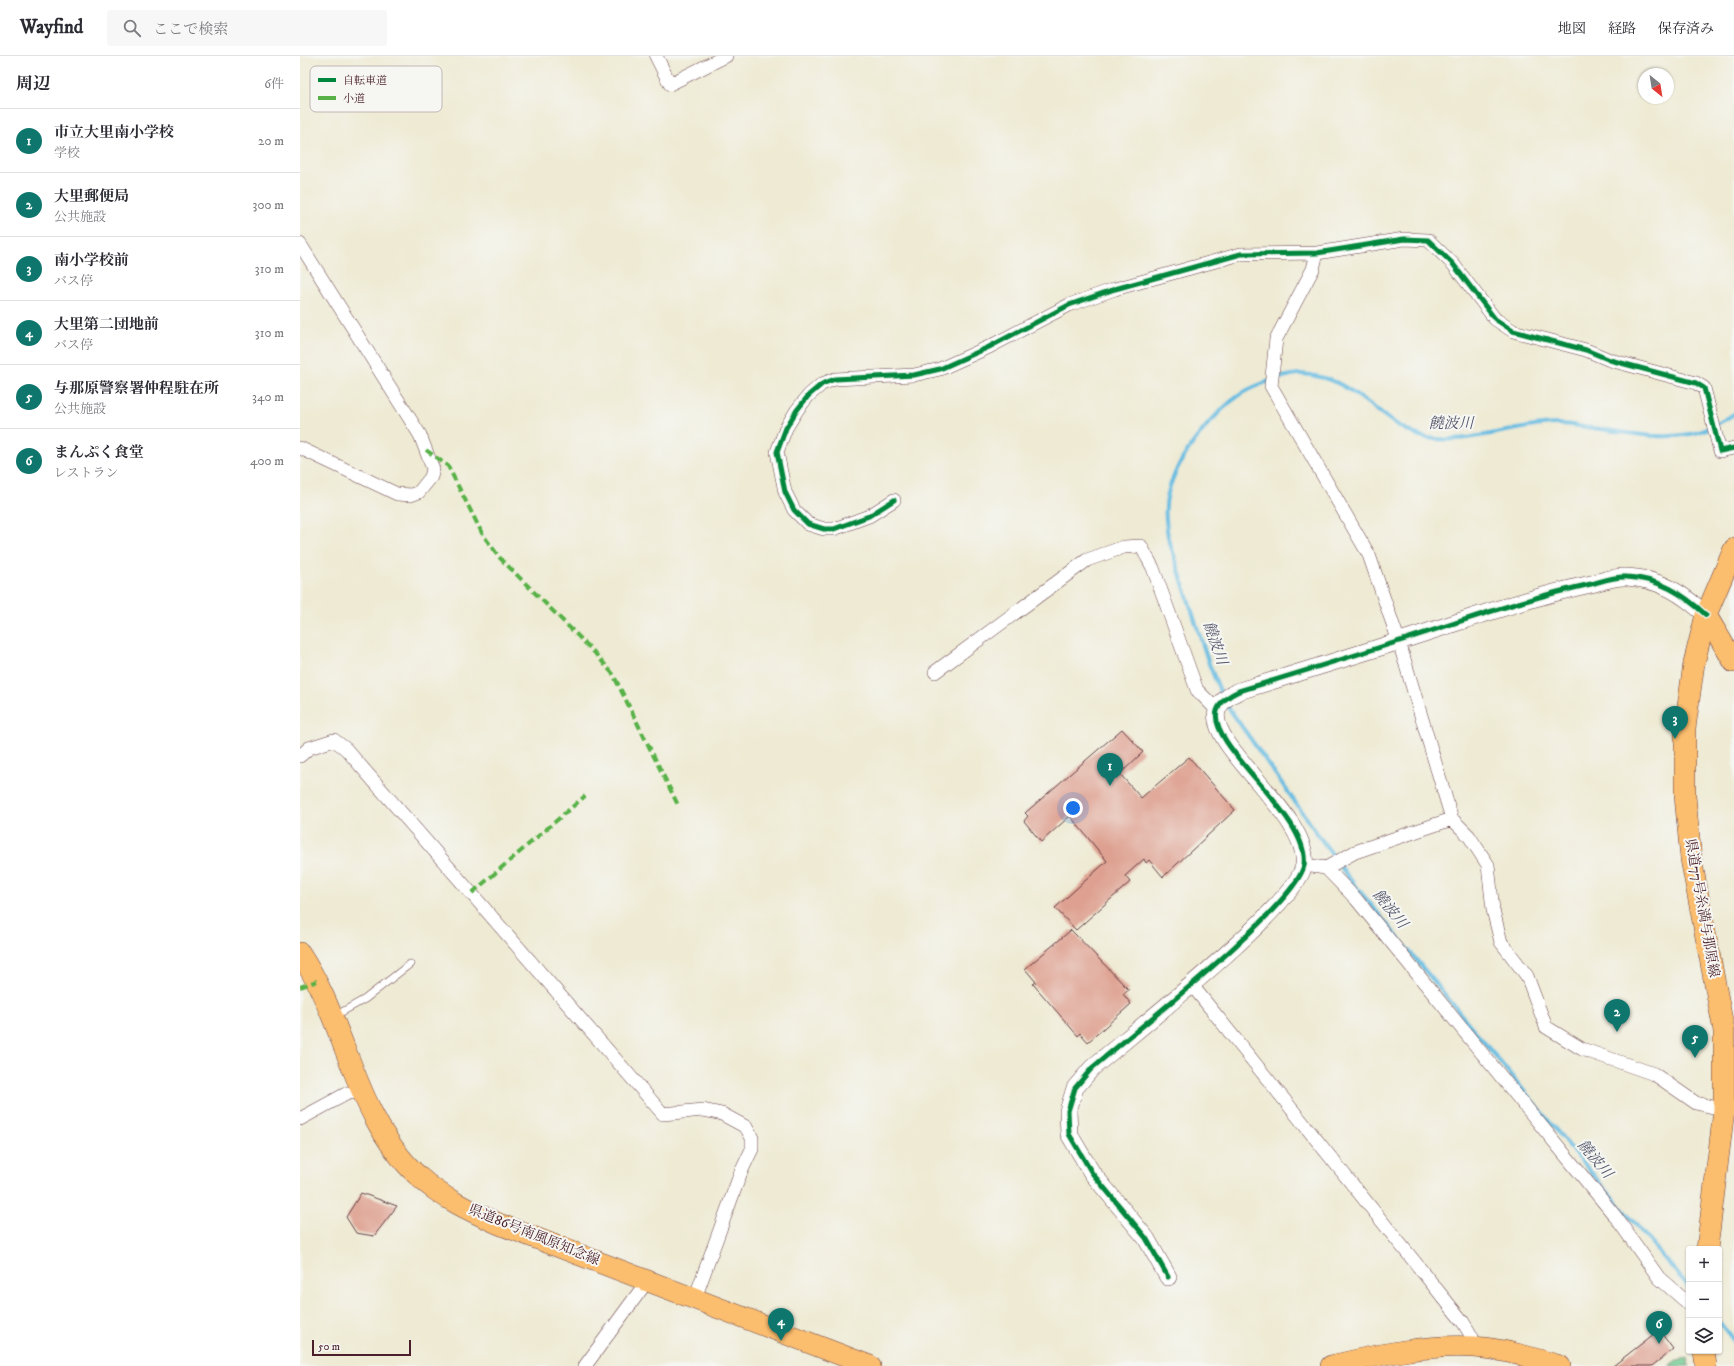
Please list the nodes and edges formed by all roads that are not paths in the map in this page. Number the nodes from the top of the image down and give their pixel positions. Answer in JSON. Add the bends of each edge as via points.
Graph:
{"nodes":[{"id":1,"x":656,"y":56,"type":"edge"},
{"id":2,"x":726,"y":56,"type":"edge"},
{"id":3,"x":300,"y":244,"type":"edge"},
{"id":4,"x":1317,"y":253,"type":"junction"},
{"id":5,"x":300,"y":448,"type":"edge"},
{"id":6,"x":1734,"y":448,"type":"edge"},
{"id":7,"x":894,"y":500,"type":"dead end"},
{"id":8,"x":1734,"y":549,"type":"edge"},
{"id":9,"x":1706,"y":615,"type":"junction"},
{"id":10,"x":1399,"y":642,"type":"junction"},
{"id":11,"x":1734,"y":662,"type":"edge"},
{"id":12,"x":935,"y":672,"type":"dead end"},
{"id":13,"x":1217,"y":710,"type":"junction"},
{"id":14,"x":300,"y":756,"type":"edge"},
{"id":15,"x":1452,"y":819,"type":"junction"},
{"id":16,"x":1304,"y":865,"type":"junction"},
{"id":17,"x":1330,"y":866,"type":"junction"},
{"id":18,"x":300,"y":954,"type":"edge"},
{"id":19,"x":410,"y":964,"type":"dead end"},
{"id":20,"x":1191,"y":984,"type":"junction"},
{"id":21,"x":333,"y":1017,"type":"junction"},
{"id":22,"x":362,"y":1090,"type":"junction"},
{"id":23,"x":1729,"y":1111,"type":"edge"},
{"id":24,"x":300,"y":1119,"type":"edge"},
{"id":25,"x":1707,"y":1246,"type":"edge"},
{"id":26,"x":1168,"y":1277,"type":"dead end"},
{"id":27,"x":648,"y":1280,"type":"junction"},
{"id":28,"x":695,"y":1298,"type":"junction"},
{"id":29,"x":1686,"y":1301,"type":"edge"},
{"id":30,"x":1474,"y":1347,"type":"junction"},
{"id":31,"x":1704,"y":1354,"type":"edge"},
{"id":32,"x":585,"y":1366,"type":"edge"},
{"id":33,"x":870,"y":1366,"type":"edge"},
{"id":34,"x":1335,"y":1366,"type":"edge"},
{"id":35,"x":1560,"y":1366,"type":"edge"},
{"id":36,"x":1706,"y":1366,"type":"edge"}],
"edges":[{"from":1,"to":2,"type":"street","via":[[670,84]]},
{"from":3,"to":5,"type":"street","via":[[420,435],[433,468],[426,485],[419,492],[411,495],[398,494]]},
{"from":4,"to":6,"type":"street","via":[[1404,239],[1428,240],[1453,264],[1495,319],[1513,331],[1586,350],[1610,360],[1696,383],[1704,388],[1720,451]]},
{"from":4,"to":7,"type":"street","via":[[1241,254],[1069,305],[989,347],[940,369],[914,375],[835,379],[822,384],[797,410],[786,428],[777,452],[785,492],[794,510],[808,524],[834,529],[869,516]]},
{"from":4,"to":10,"type":"street","via":[[1313,269],[1276,339],[1272,386],[1369,555]]},
{"from":8,"to":9,"type":"main road","name":"県道77号糸満与那原線"},
{"from":9,"to":10,"type":"street","via":[[1688,599],[1667,586],[1648,579],[1624,577],[1569,588],[1511,604]]},
{"from":9,"to":11,"type":"main road"},
{"from":9,"to":23,"type":"main road","name":"県道77号糸満与那原線","via":[[1694,663],[1685,728],[1685,796],[1691,859],[1724,1031]]},
{"from":10,"to":13,"type":"street","via":[[1239,691],[1227,697]]},
{"from":10,"to":15,"type":"street"},
{"from":12,"to":13,"type":"street","via":[[1087,560],[1124,547],[1141,546],[1153,568],[1197,690]]},
{"from":13,"to":16,"type":"street","via":[[1220,731],[1292,826],[1303,846]]},
{"from":14,"to":28,"type":"street","via":[[309,748],[334,740],[346,749],[663,1114],[703,1110],[722,1114],[746,1128],[752,1138],[752,1149],[741,1172]]},
{"from":15,"to":17,"type":"street","via":[[1355,852]]},
{"from":15,"to":23,"type":"street","via":[[1469,836],[1488,865],[1500,942],[1528,976],[1546,1027],[1582,1050],[1654,1074],[1696,1103]]},
{"from":16,"to":17,"type":"street"},
{"from":16,"to":20,"type":"street","via":[[1300,877],[1289,893],[1239,943]]},
{"from":17,"to":29,"type":"street","via":[[1615,1216],[1659,1278]]},
{"from":18,"to":21,"type":"main road","name":"県道86号南風原知念線","via":[[317,981]]},
{"from":19,"to":21,"type":"lane","via":[[365,999]]},
{"from":20,"to":26,"type":"street","via":[[1092,1068],[1075,1088],[1068,1111],[1069,1134],[1092,1173],[1146,1238]]},
{"from":20,"to":30,"type":"street","via":[[1463,1322],[1472,1337]]},
{"from":21,"to":22,"type":"main road","name":"県道86号南風原知念線"},
{"from":22,"to":24,"type":"street","via":[[346,1094]]},
{"from":22,"to":27,"type":"main road","name":"県道86号南風原知念線","via":[[377,1121],[398,1153],[419,1176],[447,1198],[499,1224]]},
{"from":23,"to":25,"type":"main road","name":"県道77号糸満与那原線"},
{"from":27,"to":28,"type":"main road","name":"県道86号南風原知念線"},
{"from":27,"to":32,"type":"street"},
{"from":28,"to":33,"type":"main road","name":"県道86号南風原知念線","via":[[836,1357]]},
{"from":30,"to":34,"type":"main road","via":[[1406,1351]]},
{"from":30,"to":35,"type":"main road","via":[[1528,1356]]},
{"from":31,"to":36,"type":"main road"}]}
